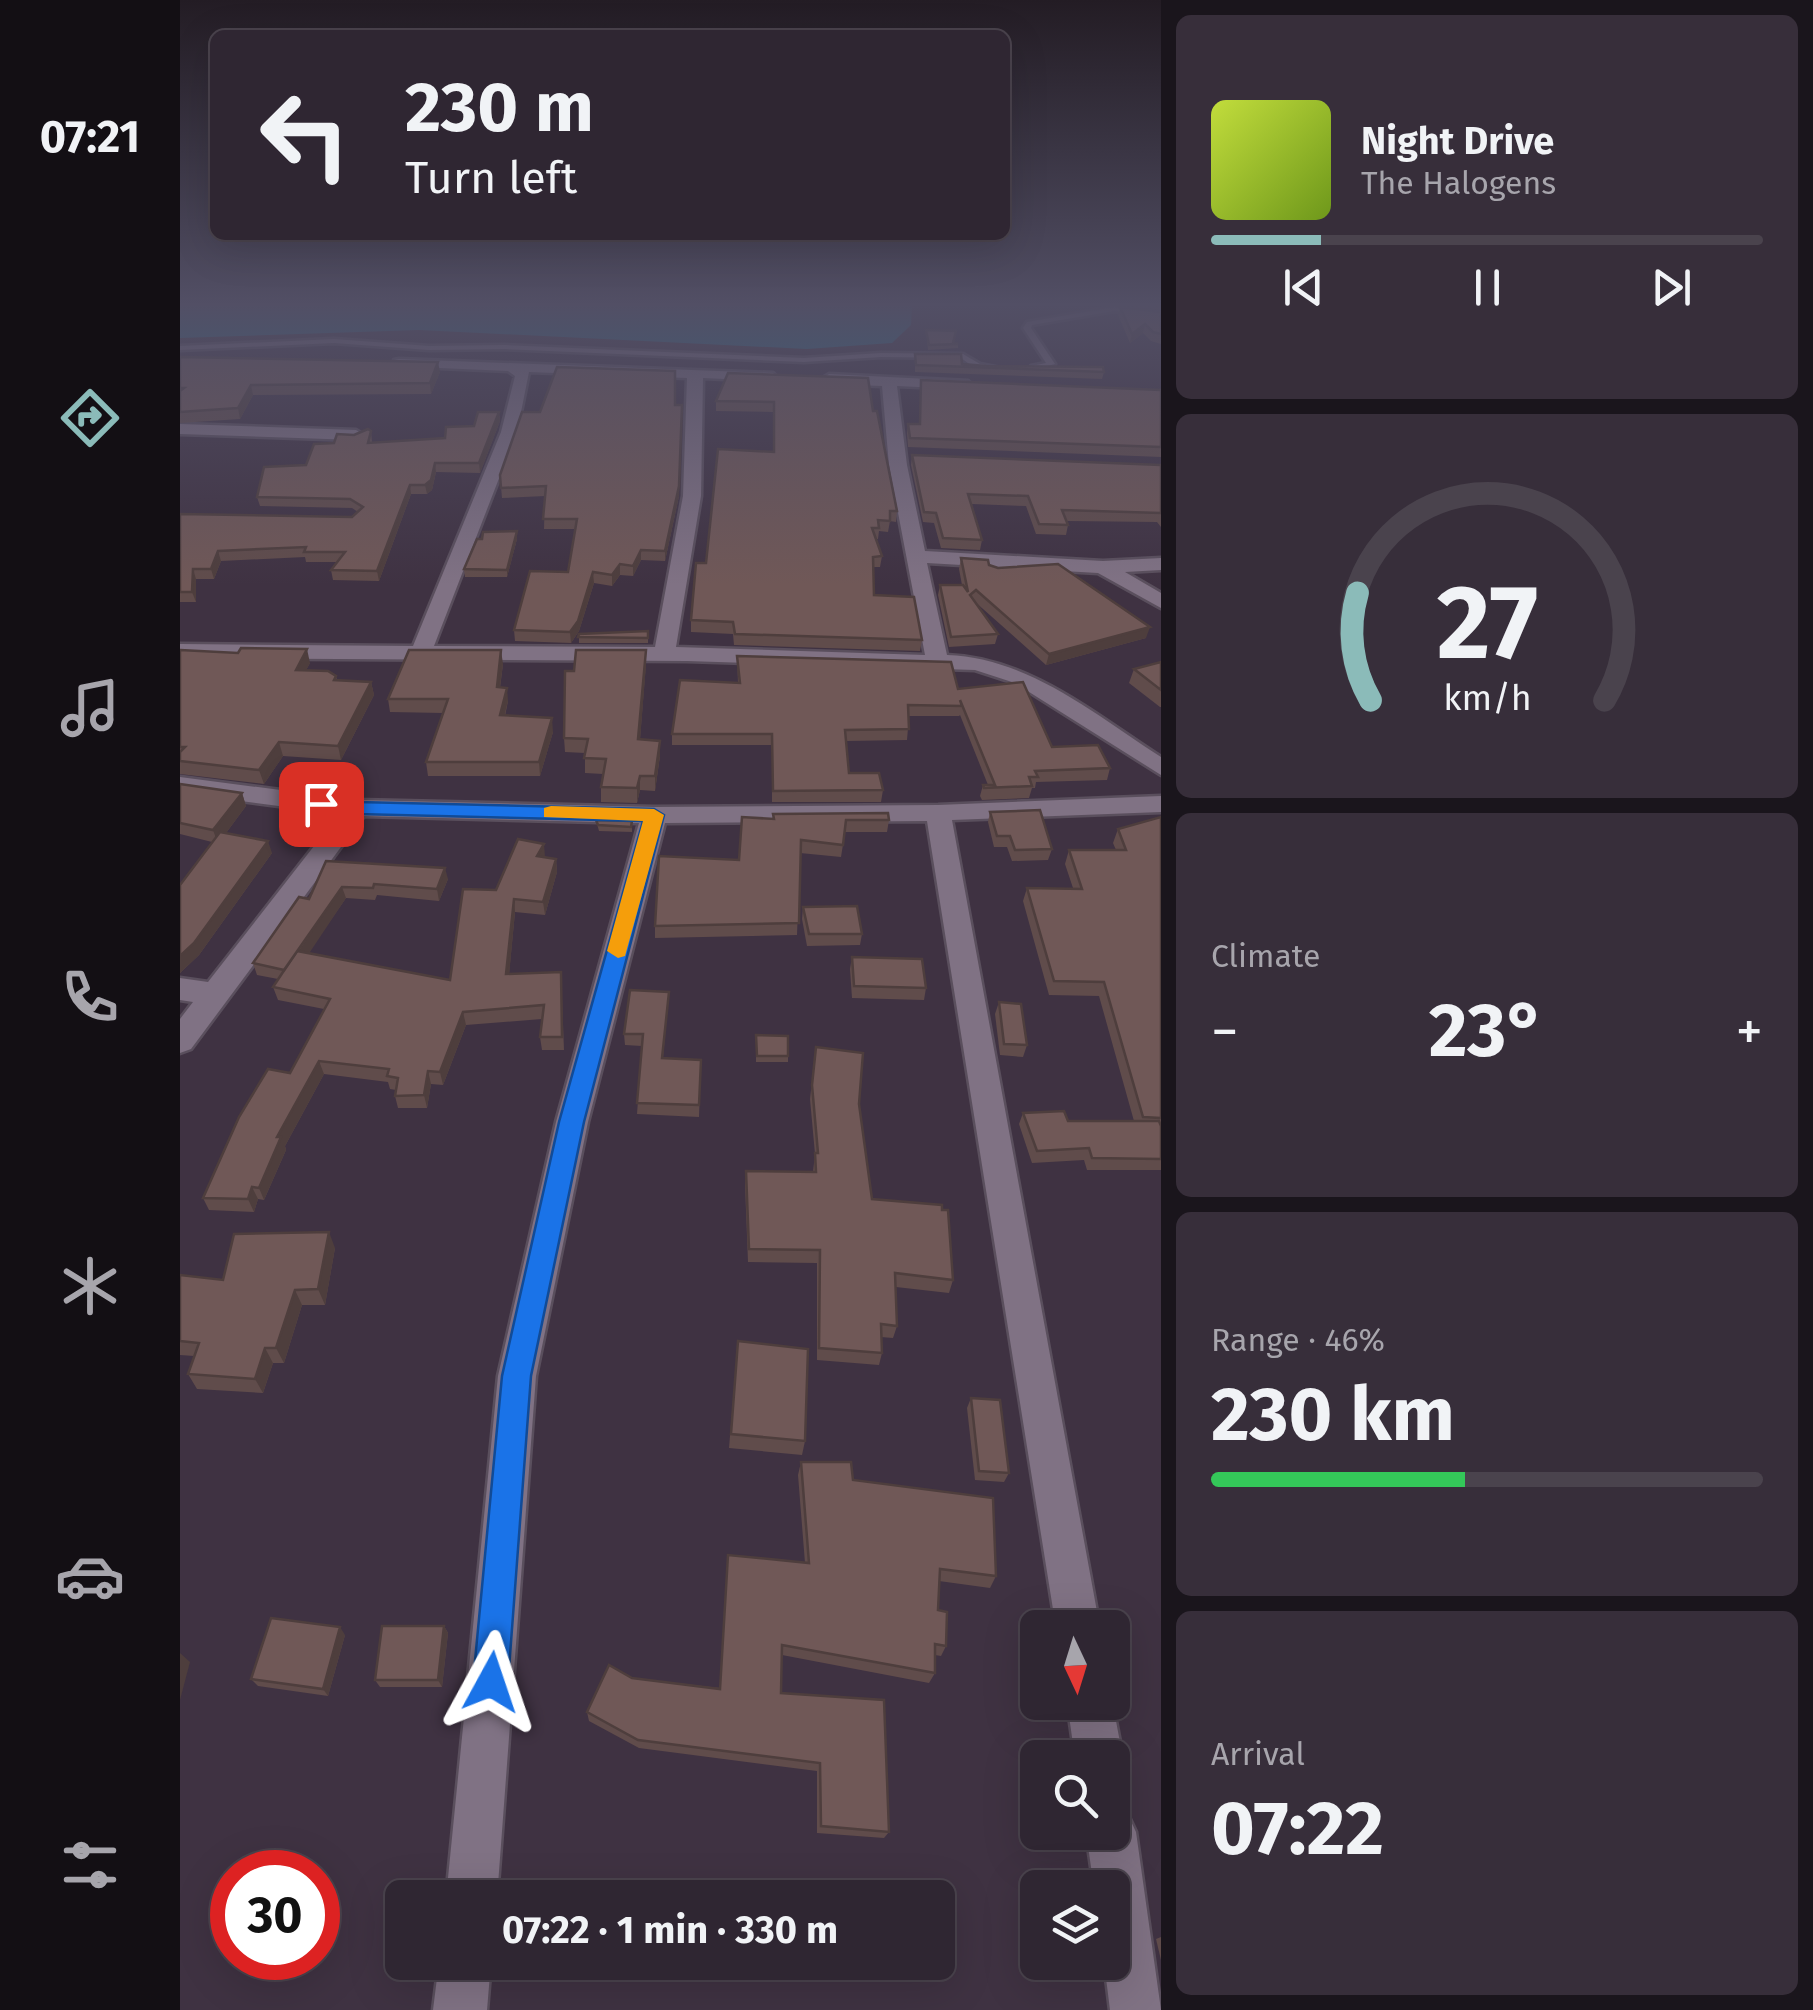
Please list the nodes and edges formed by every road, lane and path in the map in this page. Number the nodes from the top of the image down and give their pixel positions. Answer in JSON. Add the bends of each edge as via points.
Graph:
{"nodes":[{"id":1,"x":520,"y":398,"type":"edge"},
{"id":2,"x":694,"y":398,"type":"edge"},
{"id":3,"x":893,"y":398,"type":"edge"},
{"id":4,"x":180,"y":429,"type":"edge"},
{"id":5,"x":356,"y":435,"type":"edge"},
{"id":6,"x":914,"y":556,"type":"junction"},
{"id":7,"x":1160,"y":564,"type":"edge"},
{"id":8,"x":1103,"y":567,"type":"junction"},
{"id":9,"x":1160,"y":602,"type":"edge"},
{"id":10,"x":180,"y":651,"type":"edge"},
{"id":11,"x":420,"y":654,"type":"junction"},
{"id":12,"x":664,"y":655,"type":"junction"},
{"id":13,"x":937,"y":660,"type":"junction"},
{"id":14,"x":1160,"y":768,"type":"edge"},
{"id":15,"x":180,"y":785,"type":"edge"},
{"id":16,"x":1160,"y":804,"type":"edge"},
{"id":17,"x":357,"y":808,"type":"junction"},
{"id":18,"x":938,"y":812,"type":"junction"},
{"id":19,"x":654,"y":815,"type":"junction"},
{"id":20,"x":180,"y":989,"type":"edge"},
{"id":21,"x":216,"y":994,"type":"junction"},
{"id":22,"x":180,"y":1041,"type":"edge"},
{"id":23,"x":1075,"y":1610,"type":"edge"},
{"id":24,"x":1113,"y":1850,"type":"edge"},
{"id":25,"x":473,"y":1880,"type":"edge"},
{"id":26,"x":463,"y":1980,"type":"edge"},
{"id":27,"x":460,"y":2010,"type":"edge"},
{"id":28,"x":1137,"y":2010,"type":"edge"}],
"edges":[{"from":1,"to":11,"type":"street"},
{"from":2,"to":12,"type":"street","via":[[692,496]]},
{"from":3,"to":6,"type":"street","via":[[908,457]]},
{"from":4,"to":5,"type":"street"},
{"from":6,"to":8,"type":"street"},
{"from":6,"to":13,"type":"street"},
{"from":7,"to":8,"type":"street"},
{"from":8,"to":9,"type":"street"},
{"from":10,"to":11,"type":"street"},
{"from":11,"to":12,"type":"street"},
{"from":12,"to":13,"type":"street"},
{"from":13,"to":14,"type":"street","via":[[976,663],[1023,678]]},
{"from":15,"to":17,"type":"street"},
{"from":16,"to":18,"type":"street"},
{"from":17,"to":19,"type":"street"},
{"from":17,"to":21,"type":"street"},
{"from":18,"to":19,"type":"street"},
{"from":18,"to":23,"type":"street"},
{"from":19,"to":25,"type":"street","via":[[572,1122],[517,1376]]},
{"from":20,"to":21,"type":"street"},
{"from":21,"to":22,"type":"street"},
{"from":24,"to":28,"type":"street"},
{"from":26,"to":27,"type":"street"}]}
